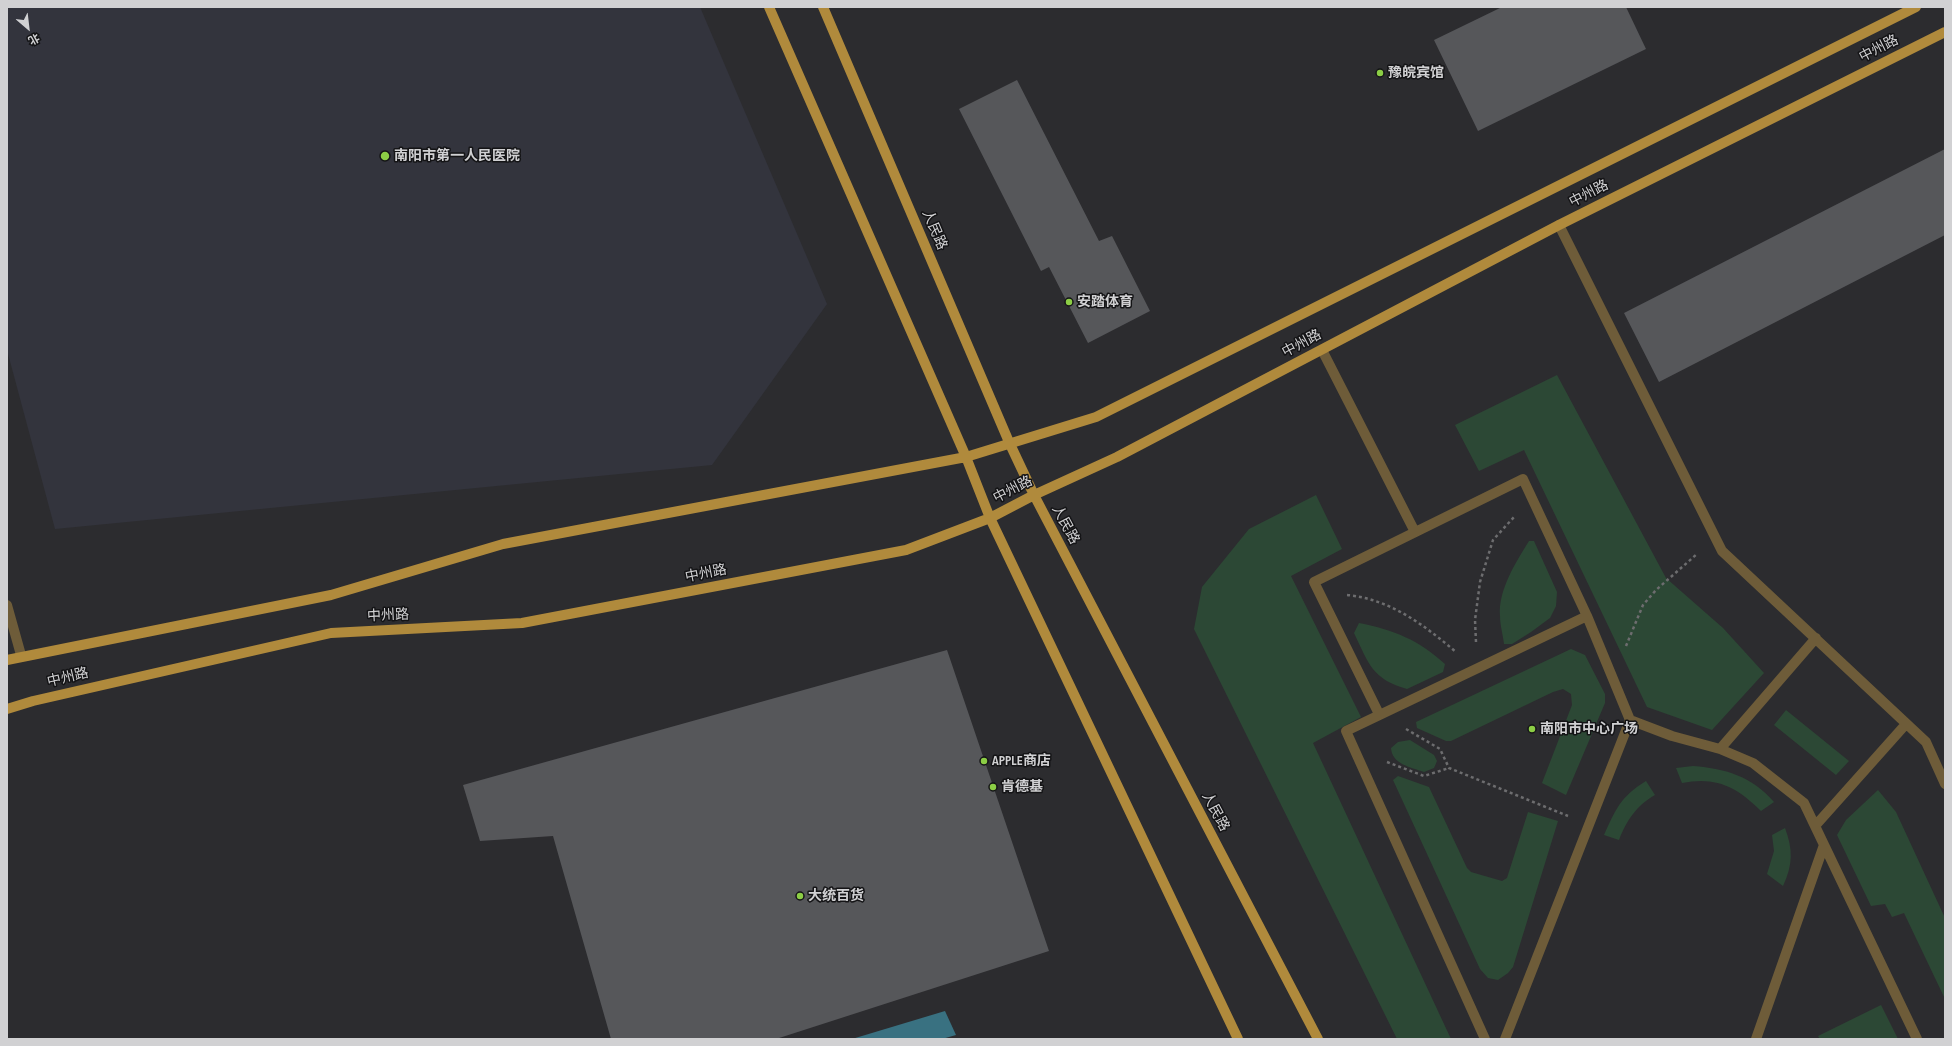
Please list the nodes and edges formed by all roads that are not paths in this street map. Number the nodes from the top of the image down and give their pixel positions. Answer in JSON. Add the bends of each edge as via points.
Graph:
{"nodes":[{"id":1,"x":769,"y":7,"type":"edge"},
{"id":2,"x":823,"y":7,"type":"edge"},
{"id":3,"x":1916,"y":7,"type":"edge"},
{"id":4,"x":1945,"y":32,"type":"edge"},
{"id":5,"x":1559,"y":225,"type":"junction"},
{"id":6,"x":1322,"y":350,"type":"junction"},
{"id":7,"x":1009,"y":442,"type":"junction"},
{"id":8,"x":966,"y":456,"type":"junction"},
{"id":9,"x":1034,"y":495,"type":"junction"},
{"id":10,"x":990,"y":518,"type":"junction"},
{"id":11,"x":1415,"y":532,"type":"junction"},
{"id":12,"x":7,"y":605,"type":"edge"},
{"id":13,"x":1587,"y":616,"type":"junction"},
{"id":14,"x":1816,"y":638,"type":"junction"},
{"id":15,"x":21,"y":655,"type":"junction"},
{"id":16,"x":7,"y":660,"type":"edge"},
{"id":17,"x":7,"y":709,"type":"edge"},
{"id":18,"x":1379,"y":714,"type":"junction"},
{"id":19,"x":1630,"y":720,"type":"junction"},
{"id":20,"x":1906,"y":724,"type":"junction"},
{"id":21,"x":1720,"y":749,"type":"junction"},
{"id":22,"x":1945,"y":784,"type":"edge"},
{"id":23,"x":1815,"y":826,"type":"junction"},
{"id":24,"x":1824,"y":845,"type":"junction"},
{"id":25,"x":1238,"y":1039,"type":"edge"},
{"id":26,"x":1318,"y":1039,"type":"edge"},
{"id":27,"x":1485,"y":1039,"type":"edge"},
{"id":28,"x":1505,"y":1039,"type":"edge"},
{"id":29,"x":1756,"y":1039,"type":"edge"},
{"id":30,"x":1917,"y":1039,"type":"edge"}],
"edges":[{"from":1,"to":8,"type":"main road"},
{"from":2,"to":7,"type":"main road","name":"人民路"},
{"from":3,"to":7,"type":"main road","name":"中州路","via":[[1096,417]]},
{"from":4,"to":5,"type":"main road","name":"中州路"},
{"from":5,"to":6,"type":"main road","name":"中州路"},
{"from":5,"to":14,"type":"street","via":[[1722,551]]},
{"from":6,"to":9,"type":"main road","name":"中州路","via":[[1117,457]]},
{"from":6,"to":11,"type":"street"},
{"from":7,"to":8,"type":"main road","name":"中州路"},
{"from":7,"to":9,"type":"main road","name":"人民路"},
{"from":8,"to":10,"type":"main road"},
{"from":8,"to":15,"type":"main road","name":"中州路","via":[[502,544],[331,595]]},
{"from":9,"to":10,"type":"main road","name":"中州路"},
{"from":9,"to":26,"type":"main road","name":"人民路"},
{"from":10,"to":17,"type":"main road","name":"中州路","via":[[906,550],[522,623],[331,633]]},
{"from":10,"to":25,"type":"main road"},
{"from":11,"to":13,"type":"street","via":[[1523,479]]},
{"from":11,"to":18,"type":"street","via":[[1314,582]]},
{"from":12,"to":15,"type":"street"},
{"from":13,"to":18,"type":"street"},
{"from":13,"to":19,"type":"street"},
{"from":14,"to":20,"type":"street"},
{"from":14,"to":21,"type":"street"},
{"from":15,"to":16,"type":"main road","name":"中州路"},
{"from":18,"to":27,"type":"street","via":[[1346,731]]},
{"from":19,"to":21,"type":"street","via":[[1672,736]]},
{"from":19,"to":28,"type":"street"},
{"from":20,"to":22,"type":"street","via":[[1926,742]]},
{"from":20,"to":23,"type":"street"},
{"from":21,"to":23,"type":"street","via":[[1753,763],[1804,804]]},
{"from":23,"to":24,"type":"street"},
{"from":24,"to":29,"type":"street"},
{"from":24,"to":30,"type":"street"}]}
